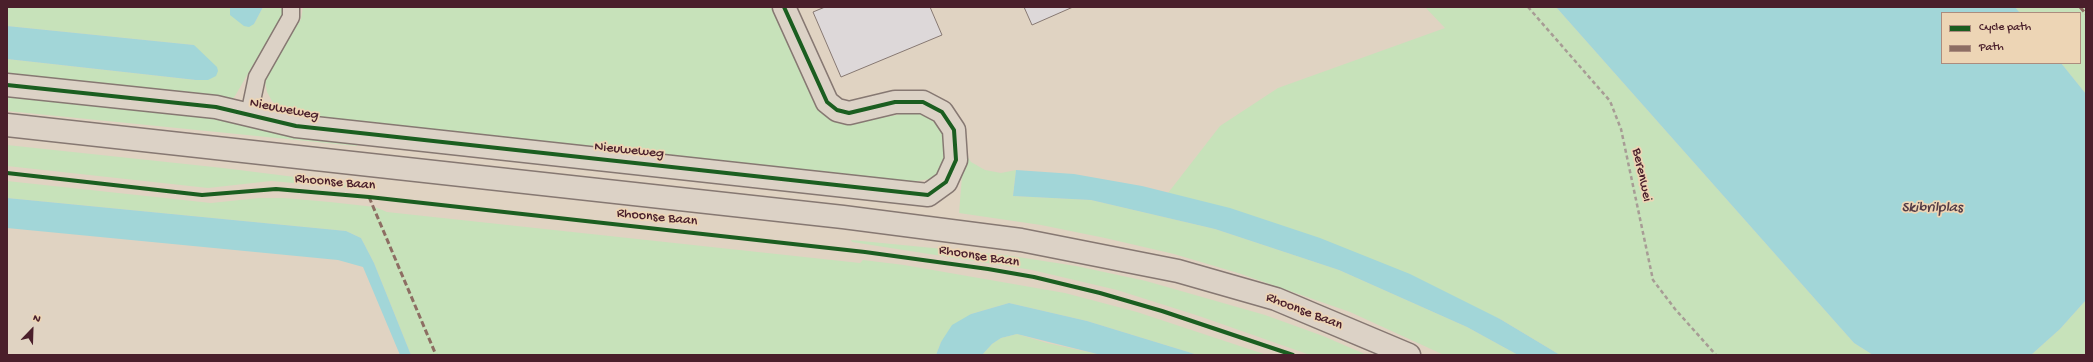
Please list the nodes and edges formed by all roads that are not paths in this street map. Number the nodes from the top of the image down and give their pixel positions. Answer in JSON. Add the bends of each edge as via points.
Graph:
{"nodes":[{"id":1,"x":291,"y":7,"type":"edge"},
{"id":2,"x":784,"y":7,"type":"edge"},
{"id":3,"x":7,"y":85,"type":"edge"},
{"id":4,"x":249,"y":115,"type":"junction"},
{"id":5,"x":7,"y":125,"type":"edge"},
{"id":6,"x":1409,"y":355,"type":"edge"}],
"edges":[{"from":1,"to":4,"type":"lane","via":[[291,17],[256,77]]},
{"from":2,"to":4,"type":"main road","name":"Nieuweweg","via":[[827,102],[837,110],[849,113],[895,102],[923,102],[942,112],[954,130],[956,160],[946,182],[928,195],[296,126]]},
{"from":3,"to":4,"type":"main road","name":"Nieuweweg","via":[[216,107]]},
{"from":5,"to":6,"type":"main road","name":"Rhoonse Baan","via":[[843,217],[1021,240],[1178,271],[1276,299]]}]}
